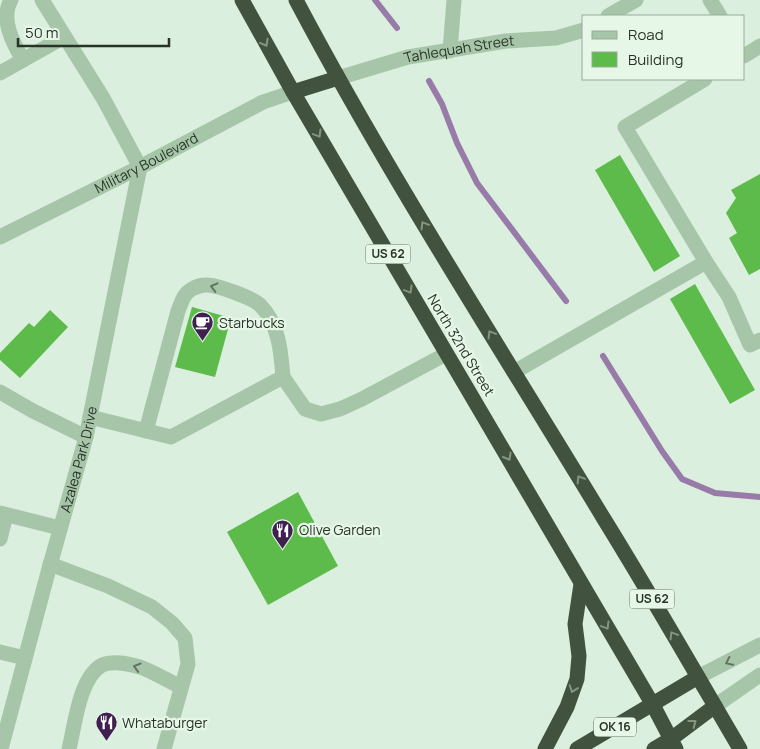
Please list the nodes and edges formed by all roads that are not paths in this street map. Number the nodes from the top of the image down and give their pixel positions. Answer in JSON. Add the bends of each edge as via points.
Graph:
{"nodes":[{"id":1,"x":12,"y":0,"type":"edge"},
{"id":2,"x":42,"y":0,"type":"edge"},
{"id":3,"x":242,"y":0,"type":"edge"},
{"id":4,"x":296,"y":0,"type":"edge"},
{"id":5,"x":454,"y":0,"type":"edge"},
{"id":6,"x":636,"y":0,"type":"edge"},
{"id":7,"x":710,"y":0,"type":"edge"},
{"id":8,"x":610,"y":15,"type":"edge"},
{"id":9,"x":719,"y":15,"type":"edge"},
{"id":10,"x":582,"y":31,"type":"edge"},
{"id":11,"x":64,"y":37,"type":"junction"},
{"id":12,"x":760,"y":46,"type":"edge"},
{"id":13,"x":450,"y":51,"type":"junction"},
{"id":14,"x":745,"y":55,"type":"edge"},
{"id":15,"x":23,"y":60,"type":"junction"},
{"id":16,"x":0,"y":73,"type":"edge"},
{"id":17,"x":338,"y":78,"type":"junction"},
{"id":18,"x":703,"y":80,"type":"edge"},
{"id":19,"x":293,"y":92,"type":"junction"},
{"id":20,"x":140,"y":167,"type":"junction"},
{"id":21,"x":0,"y":237,"type":"edge"},
{"id":22,"x":706,"y":262,"type":"junction"},
{"id":23,"x":760,"y":340,"type":"edge"},
{"id":24,"x":446,"y":354,"type":"junction"},
{"id":25,"x":514,"y":372,"type":"junction"},
{"id":26,"x":283,"y":377,"type":"junction"},
{"id":27,"x":0,"y":392,"type":"edge"},
{"id":28,"x":90,"y":417,"type":"junction"},
{"id":29,"x":146,"y":431,"type":"junction"},
{"id":30,"x":86,"y":437,"type":"junction"},
{"id":31,"x":3,"y":514,"type":"edge"},
{"id":32,"x":60,"y":528,"type":"junction"},
{"id":33,"x":0,"y":539,"type":"edge"},
{"id":34,"x":50,"y":564,"type":"junction"},
{"id":35,"x":581,"y":584,"type":"junction"},
{"id":36,"x":760,"y":645,"type":"edge"},
{"id":37,"x":0,"y":652,"type":"edge"},
{"id":38,"x":25,"y":658,"type":"junction"},
{"id":39,"x":760,"y":675,"type":"edge"},
{"id":40,"x":698,"y":678,"type":"junction"},
{"id":41,"x":181,"y":687,"type":"junction"},
{"id":42,"x":7,"y":700,"type":"edge"},
{"id":43,"x":653,"y":705,"type":"junction"},
{"id":44,"x":715,"y":706,"type":"junction"},
{"id":45,"x":673,"y":744,"type":"edge"},
{"id":46,"x":1,"y":749,"type":"edge"},
{"id":47,"x":69,"y":749,"type":"edge"},
{"id":48,"x":164,"y":749,"type":"edge"},
{"id":49,"x":545,"y":749,"type":"edge"},
{"id":50,"x":577,"y":749,"type":"edge"},
{"id":51,"x":654,"y":749,"type":"edge"},
{"id":52,"x":740,"y":749,"type":"edge"}],
"edges":[{"from":1,"to":15,"type":"street","via":[[6,6],[5,25]]},
{"from":2,"to":11,"type":"street"},
{"from":3,"to":19,"type":"highway","name":"North 32nd Street","number":"US 62","one_way":true},
{"from":4,"to":17,"type":"highway","number":"US 62"},
{"from":5,"to":13,"type":"street"},
{"from":6,"to":8,"type":"street"},
{"from":7,"to":9,"type":"street"},
{"from":10,"to":13,"type":"street","name":"Tahlequah Street","via":[[556,38],[506,41]]},
{"from":11,"to":15,"type":"street"},
{"from":11,"to":20,"type":"street","via":[[103,98]]},
{"from":12,"to":14,"type":"street"},
{"from":13,"to":17,"type":"street","name":"Tahlequah Street","via":[[408,57]]},
{"from":15,"to":16,"type":"street"},
{"from":17,"to":19,"type":"highway"},
{"from":25,"to":17,"type":"highway","number":"US 62","one_way":true},
{"from":18,"to":22,"type":"street","via":[[625,127]]},
{"from":19,"to":20,"type":"street","name":"Military Boulevard","via":[[262,102]]},
{"from":19,"to":24,"type":"highway","name":"North 32nd Street","number":"US 62","one_way":true},
{"from":20,"to":21,"type":"street","name":"Military Boulevard"},
{"from":20,"to":28,"type":"street","name":"Azalea Park Drive"},
{"from":22,"to":23,"type":"street","via":[[729,297],[750,345]]},
{"from":22,"to":25,"type":"street"},
{"from":24,"to":26,"type":"street","via":[[362,399],[321,414],[305,409]]},
{"from":24,"to":35,"type":"highway","name":"North 32nd Street","number":"US 62","one_way":true},
{"from":40,"to":25,"type":"highway","number":"US 62","one_way":true},
{"from":26,"to":29,"type":"street","via":[[171,437]]},
{"from":26,"to":29,"type":"street","one_way":true,"via":[[280,344],[270,319],[259,304],[242,295],[207,285],[193,288],[184,296]]},
{"from":27,"to":30,"type":"street","via":[[32,412]]},
{"from":28,"to":29,"type":"street"},
{"from":28,"to":30,"type":"street","name":"Azalea Park Drive"},
{"from":30,"to":32,"type":"street","name":"Azalea Park Drive"},
{"from":31,"to":32,"type":"street"},
{"from":31,"to":33,"type":"street"},
{"from":32,"to":34,"type":"street","name":"Azalea Park Drive"},
{"from":34,"to":38,"type":"street","name":"Azalea Park Drive"},
{"from":34,"to":41,"type":"street","via":[[108,586],[152,607],[172,622],[185,638],[188,664]]},
{"from":35,"to":43,"type":"highway","name":"North 32nd Street","number":"US 62","one_way":true},
{"from":35,"to":49,"type":"highway","one_way":true,"via":[[575,624],[579,656],[577,679],[567,707]]},
{"from":36,"to":40,"type":"street","one_way":true},
{"from":37,"to":38,"type":"street"},
{"from":38,"to":42,"type":"street","name":"Azalea Park Drive"},
{"from":39,"to":44,"type":"street"},
{"from":40,"to":43,"type":"highway"},
{"from":40,"to":44,"type":"highway","number":"US 62"},
{"from":41,"to":47,"type":"street","one_way":true,"via":[[140,668],[117,662],[102,665],[90,677],[82,693]]},
{"from":41,"to":48,"type":"street"},
{"from":42,"to":46,"type":"street","name":"Azalea Park Drive"},
{"from":43,"to":45,"type":"highway","name":"North 32nd Street"},
{"from":43,"to":50,"type":"highway","number":"OK 16"},
{"from":45,"to":44,"type":"highway","one_way":true},
{"from":44,"to":52,"type":"highway"},
{"from":45,"to":51,"type":"highway"}]}
